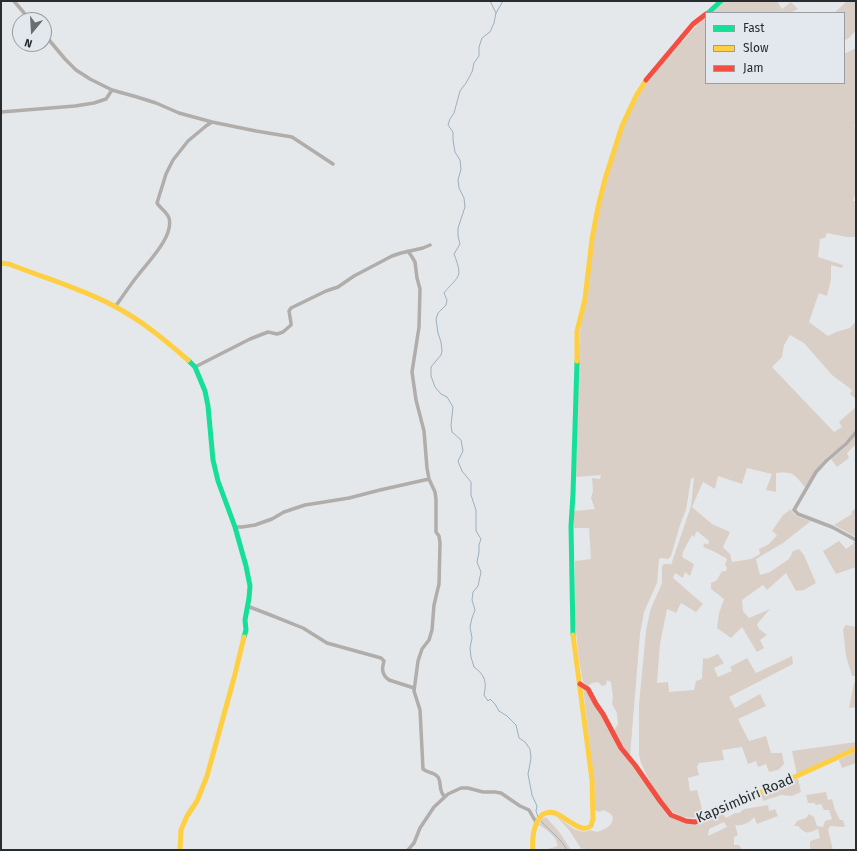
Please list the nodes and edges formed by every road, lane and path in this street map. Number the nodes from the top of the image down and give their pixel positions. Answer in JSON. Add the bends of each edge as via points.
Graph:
{"nodes":[{"id":1,"x":14,"y":1,"type":"edge"},
{"id":2,"x":721,"y":1,"type":"edge"},
{"id":3,"x":23,"y":12,"type":"edge"},
{"id":4,"x":709,"y":12,"type":"edge"},
{"id":5,"x":705,"y":15,"type":"edge"},
{"id":6,"x":52,"y":44,"type":"edge"},
{"id":7,"x":112,"y":90,"type":"junction"},
{"id":8,"x":1,"y":112,"type":"edge"},
{"id":9,"x":212,"y":122,"type":"junction"},
{"id":10,"x":333,"y":164,"type":"dead end"},
{"id":11,"x":430,"y":245,"type":"dead end"},
{"id":12,"x":408,"y":251,"type":"junction"},
{"id":13,"x":1,"y":263,"type":"edge"},
{"id":14,"x":115,"y":307,"type":"junction"},
{"id":15,"x":195,"y":367,"type":"junction"},
{"id":16,"x":856,"y":432,"type":"edge"},
{"id":17,"x":429,"y":479,"type":"junction"},
{"id":18,"x":235,"y":527,"type":"junction"},
{"id":19,"x":856,"y":540,"type":"edge"},
{"id":20,"x":247,"y":606,"type":"junction"},
{"id":21,"x":580,"y":684,"type":"junction"},
{"id":22,"x":414,"y":688,"type":"junction"},
{"id":23,"x":856,"y":749,"type":"edge"},
{"id":24,"x":444,"y":796,"type":"junction"},
{"id":25,"x":538,"y":821,"type":"junction"},
{"id":26,"x":180,"y":850,"type":"edge"},
{"id":27,"x":408,"y":850,"type":"edge"},
{"id":28,"x":533,"y":850,"type":"edge"}],
"edges":[{"from":1,"to":3,"type":"street"},
{"from":2,"to":4,"type":"street"},
{"from":5,"to":21,"type":"street","via":[[693,24],[679,40],[636,96],[622,126],[605,178],[592,239],[585,299],[577,331],[571,526],[573,634]]},
{"from":6,"to":7,"type":"street","via":[[76,70]]},
{"from":7,"to":8,"type":"street","via":[[106,99],[94,103]]},
{"from":7,"to":9,"type":"street"},
{"from":9,"to":10,"type":"street","via":[[292,138]]},
{"from":9,"to":14,"type":"street","via":[[188,141],[169,167],[157,201],[158,206],[169,218],[166,235],[156,254]]},
{"from":11,"to":12,"type":"street"},
{"from":12,"to":15,"type":"street","via":[[392,256],[291,308],[291,325],[283,332],[268,332],[254,337]]},
{"from":12,"to":17,"type":"street","via":[[415,262],[420,289],[419,327],[412,372],[424,431]]},
{"from":13,"to":14,"type":"street","via":[[65,284]]},
{"from":14,"to":15,"type":"street","via":[[163,339]]},
{"from":15,"to":18,"type":"street","via":[[205,391],[218,481]]},
{"from":16,"to":19,"type":"street","via":[[816,472],[794,510]]},
{"from":17,"to":18,"type":"street","via":[[305,505],[255,525]]},
{"from":17,"to":22,"type":"street","via":[[436,499],[436,532],[440,543],[439,584],[432,630],[418,661]]},
{"from":18,"to":20,"type":"street","via":[[250,586]]},
{"from":20,"to":22,"type":"street","via":[[303,628],[327,643],[381,658],[384,661],[382,666],[386,678]]},
{"from":20,"to":26,"type":"street","via":[[246,630],[208,776],[181,830]]},
{"from":21,"to":23,"type":"street","name":"Kapsimbiri Road","via":[[590,691],[621,748],[660,801],[680,820],[695,822],[728,809]]},
{"from":21,"to":25,"type":"street","via":[[592,780],[592,822],[590,828],[579,828],[556,813],[544,814]]},
{"from":22,"to":24,"type":"street","via":[[420,710],[424,769],[438,778]]},
{"from":24,"to":25,"type":"street","via":[[464,787],[501,793],[529,810]]},
{"from":24,"to":27,"type":"street","via":[[434,807]]},
{"from":25,"to":28,"type":"street","via":[[533,837]]}]}
